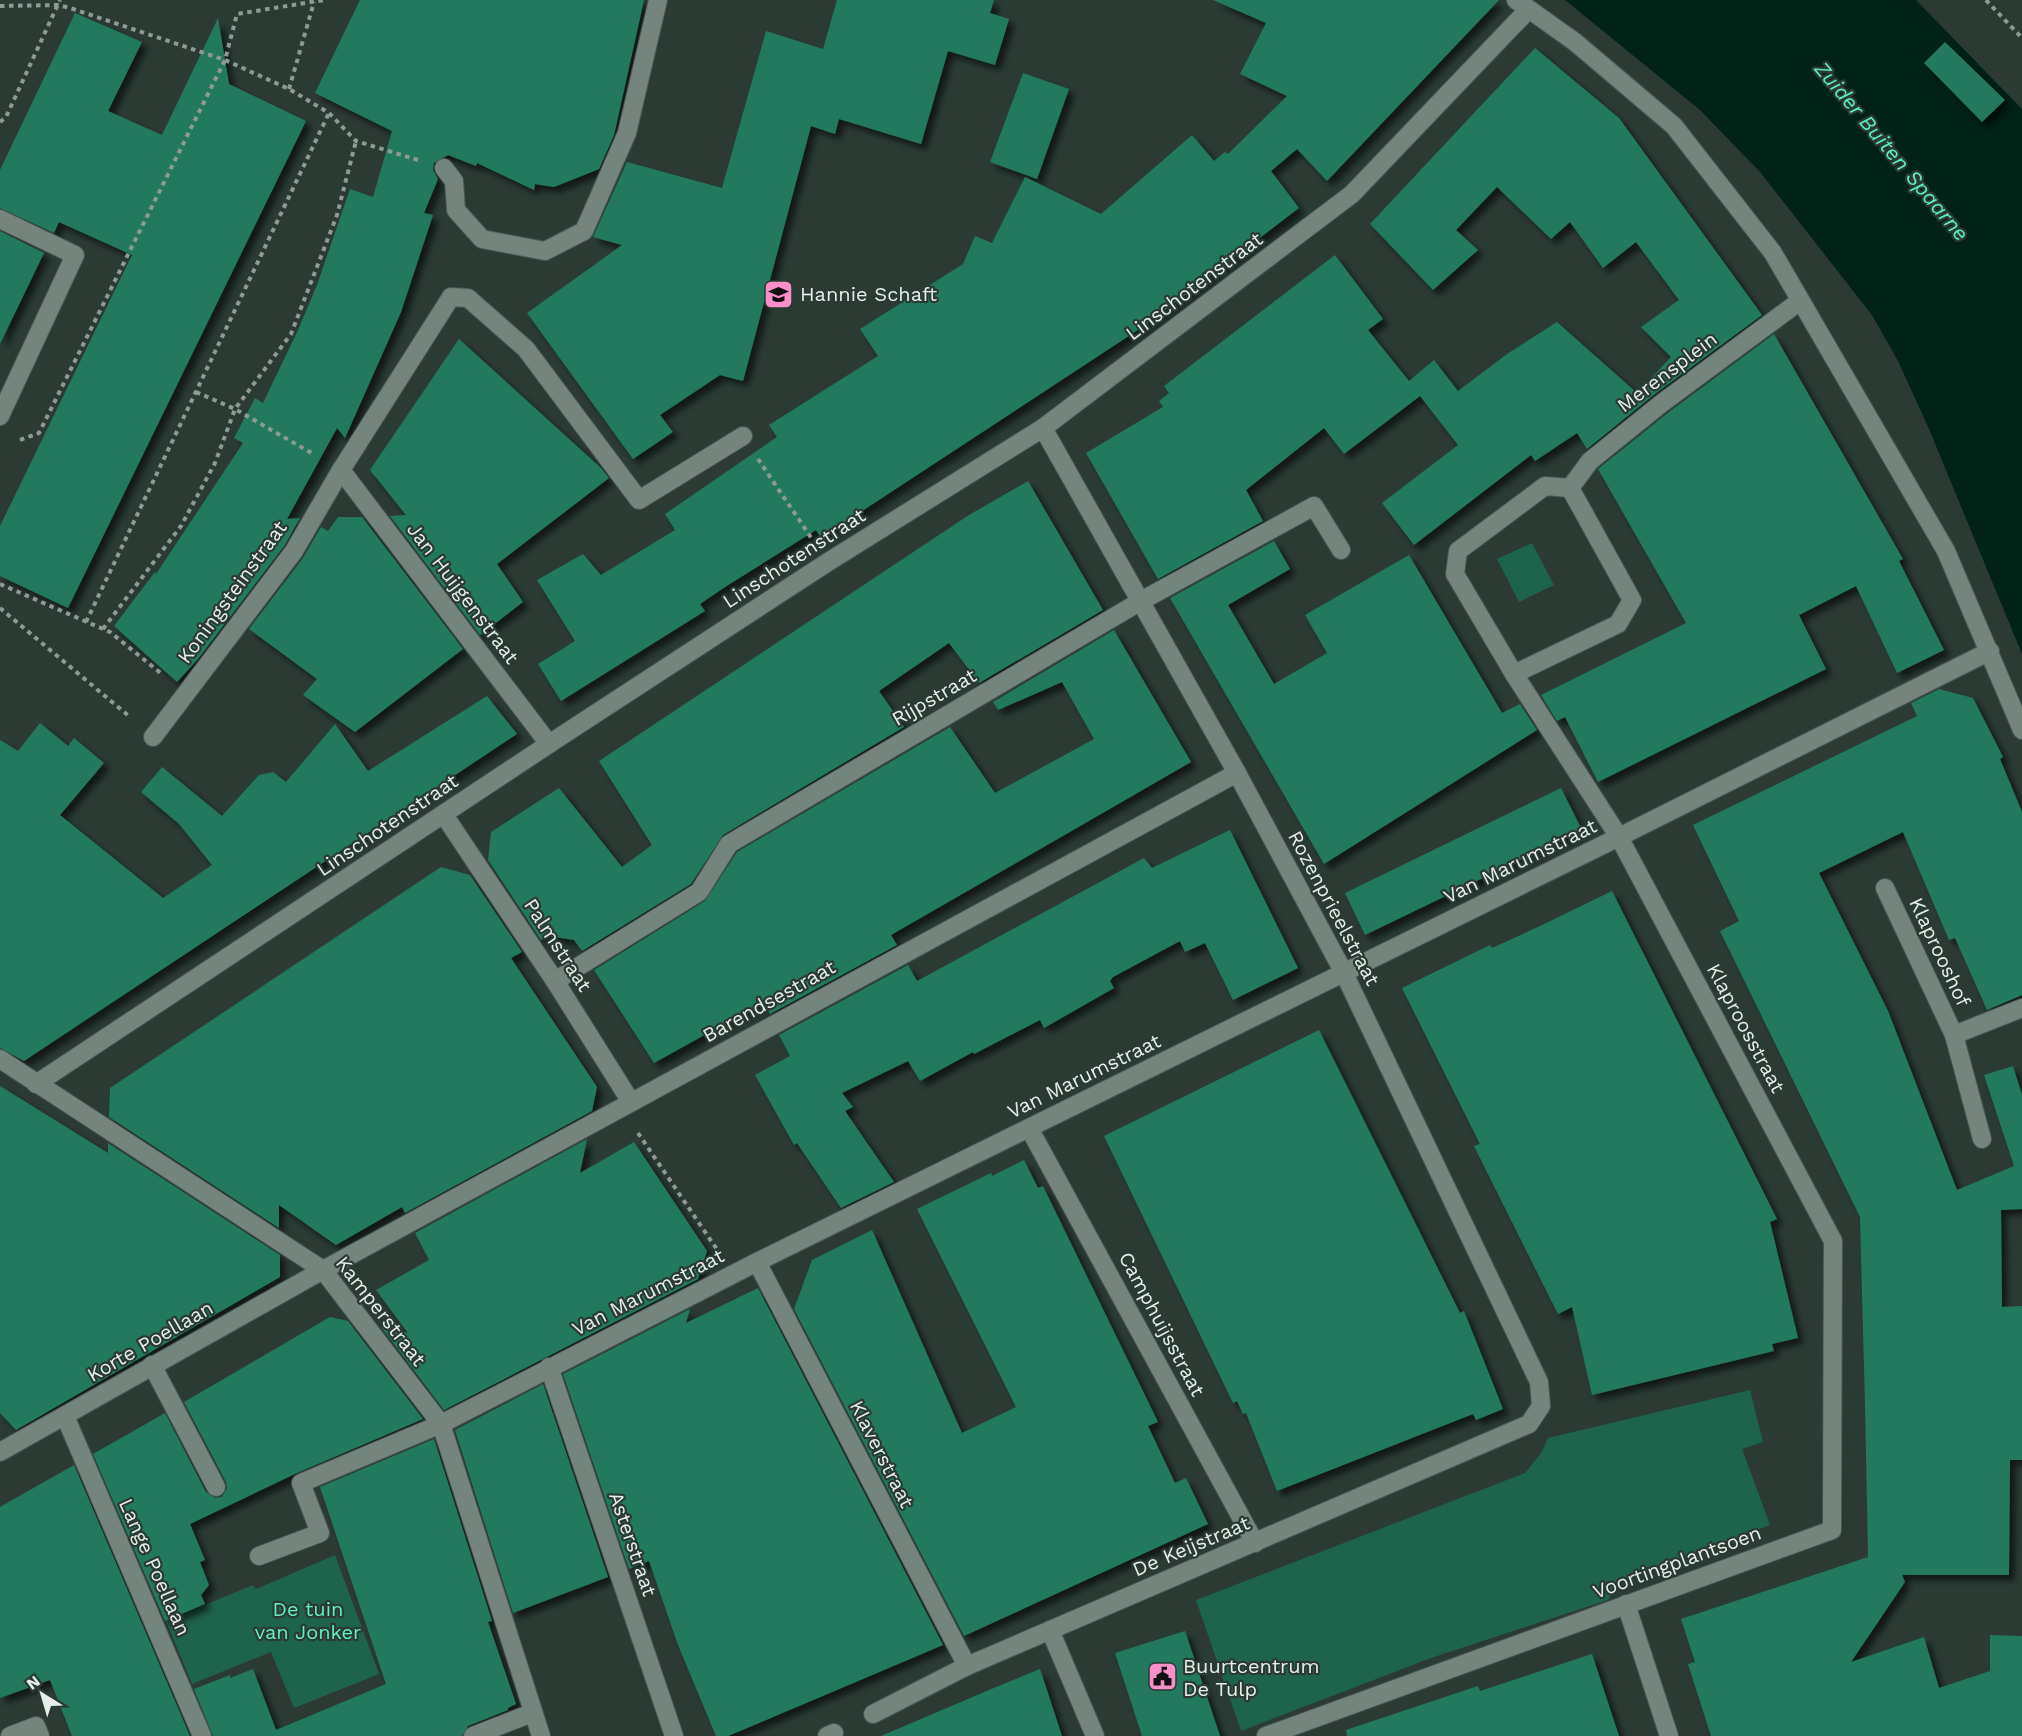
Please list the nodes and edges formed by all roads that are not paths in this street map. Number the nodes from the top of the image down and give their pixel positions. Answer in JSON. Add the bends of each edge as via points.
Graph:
{"nodes":[{"id":1,"x":658,"y":0,"type":"edge"},
{"id":2,"x":1522,"y":5,"type":"edge"},
{"id":3,"x":444,"y":168,"type":"road end"},
{"id":4,"x":0,"y":219,"type":"edge"},
{"id":5,"x":1800,"y":300,"type":"junction"},
{"id":6,"x":0,"y":416,"type":"edge"},
{"id":7,"x":1043,"y":428,"type":"junction"},
{"id":8,"x":743,"y":436,"type":"road end"},
{"id":9,"x":341,"y":470,"type":"junction"},
{"id":10,"x":1570,"y":488,"type":"junction"},
{"id":11,"x":1341,"y":550,"type":"dead end"},
{"id":12,"x":1141,"y":601,"type":"junction"},
{"id":13,"x":1990,"y":651,"type":"junction"},
{"id":14,"x":1514,"y":674,"type":"junction"},
{"id":15,"x":2022,"y":730,"type":"edge"},
{"id":16,"x":153,"y":737,"type":"road end"},
{"id":17,"x":549,"y":744,"type":"junction"},
{"id":18,"x":1237,"y":773,"type":"junction"},
{"id":19,"x":444,"y":815,"type":"junction"},
{"id":20,"x":1619,"y":837,"type":"junction"},
{"id":21,"x":1885,"y":888,"type":"dead end"},
{"id":22,"x":1344,"y":973,"type":"junction"},
{"id":23,"x":555,"y":981,"type":"junction"},
{"id":24,"x":2022,"y":1008,"type":"edge"},
{"id":25,"x":1954,"y":1035,"type":"junction"},
{"id":26,"x":0,"y":1059,"type":"edge"},
{"id":27,"x":36,"y":1084,"type":"junction"},
{"id":28,"x":626,"y":1105,"type":"junction"},
{"id":29,"x":1029,"y":1128,"type":"junction"},
{"id":30,"x":1982,"y":1139,"type":"dead end"},
{"id":31,"x":1833,"y":1241,"type":"joint"},
{"id":32,"x":758,"y":1262,"type":"junction"},
{"id":33,"x":323,"y":1270,"type":"junction"},
{"id":34,"x":152,"y":1365,"type":"junction"},
{"id":35,"x":549,"y":1367,"type":"junction"},
{"id":36,"x":64,"y":1416,"type":"junction"},
{"id":37,"x":441,"y":1424,"type":"junction"},
{"id":38,"x":1529,"y":1424,"type":"joint"},
{"id":39,"x":0,"y":1452,"type":"edge"},
{"id":40,"x":216,"y":1487,"type":"dead end"},
{"id":41,"x":1254,"y":1543,"type":"junction"},
{"id":42,"x":260,"y":1556,"type":"dead end"},
{"id":43,"x":1626,"y":1605,"type":"junction"},
{"id":44,"x":1050,"y":1630,"type":"junction"},
{"id":45,"x":967,"y":1666,"type":"junction"},
{"id":46,"x":532,"y":1713,"type":"junction"},
{"id":47,"x":873,"y":1714,"type":"dead end"},
{"id":48,"x":38,"y":1731,"type":"edge"},
{"id":49,"x":10,"y":1736,"type":"edge"},
{"id":50,"x":202,"y":1736,"type":"edge"},
{"id":51,"x":473,"y":1736,"type":"edge"},
{"id":52,"x":541,"y":1736,"type":"edge"},
{"id":53,"x":674,"y":1736,"type":"edge"},
{"id":54,"x":1095,"y":1736,"type":"edge"},
{"id":55,"x":1266,"y":1736,"type":"edge"},
{"id":56,"x":1670,"y":1736,"type":"edge"}],
"edges":[{"from":1,"to":3,"type":"street","via":[[627,133],[584,231],[545,251],[482,239],[456,210],[454,181]]},
{"from":2,"to":5,"type":"street","via":[[1575,42],[1674,126],[1773,253]]},
{"from":2,"to":7,"type":"street","name":"Linschotenstraat","via":[[1352,194]]},
{"from":4,"to":6,"type":"street","via":[[75,255]]},
{"from":5,"to":10,"type":"street","name":"Merensplein","via":[[1590,461]]},
{"from":5,"to":13,"type":"street","via":[[1946,551]]},
{"from":7,"to":12,"type":"street","name":"Rozenprieelstraat"},
{"from":7,"to":17,"type":"street","name":"Linschotenstraat"},
{"from":8,"to":9,"type":"street","name":"Koningsteinstraat","via":[[639,500],[526,349],[468,298],[451,297]]},
{"from":9,"to":16,"type":"street","name":"Koningsteinstraat","via":[[294,551]]},
{"from":9,"to":17,"type":"street","name":"Jan Huijgenstraat"},
{"from":10,"to":14,"type":"street","via":[[1632,600],[1618,624]]},
{"from":10,"to":14,"type":"street","via":[[1545,486],[1458,551],[1455,574]]},
{"from":11,"to":12,"type":"street","name":"Rijpstraat","via":[[1314,506]]},
{"from":12,"to":18,"type":"street","name":"Rozenprieelstraat"},
{"from":12,"to":23,"type":"street","name":"Rijpstraat","via":[[729,844],[699,892]]},
{"from":13,"to":15,"type":"street"},
{"from":13,"to":20,"type":"street","name":"Van Marumstraat"},
{"from":14,"to":20,"type":"street"},
{"from":17,"to":19,"type":"street","name":"Linschotenstraat"},
{"from":18,"to":22,"type":"street","name":"Rozenprieelstraat"},
{"from":18,"to":28,"type":"street","name":"Barendsestraat"},
{"from":19,"to":23,"type":"street","name":"Palmstraat"},
{"from":19,"to":27,"type":"street","name":"Linschotenstraat"},
{"from":20,"to":22,"type":"street","name":"Van Marumstraat"},
{"from":20,"to":31,"type":"street","name":"Klaproosstraat"},
{"from":21,"to":25,"type":"street","name":"Klaprooshof"},
{"from":22,"to":29,"type":"street","name":"Van Marumstraat"},
{"from":22,"to":38,"type":"street","name":"Rozenprieelstraat","via":[[1539,1382],[1541,1406]]},
{"from":23,"to":28,"type":"street","name":"Palmstraat"},
{"from":24,"to":25,"type":"street","name":"Klaprooshof"},
{"from":25,"to":30,"type":"street","name":"Klaprooshof"},
{"from":26,"to":27,"type":"street","name":"Kamperstraat"},
{"from":27,"to":33,"type":"street","name":"Kamperstraat"},
{"from":28,"to":33,"type":"street","name":"Barendsestraat"},
{"from":29,"to":32,"type":"street","name":"Van Marumstraat"},
{"from":29,"to":41,"type":"street","name":"Camphuijsstraat"},
{"from":31,"to":43,"type":"street","name":"Voortingplantsoen","via":[[1832,1530]]},
{"from":32,"to":35,"type":"street","name":"Van Marumstraat"},
{"from":32,"to":45,"type":"street","name":"Klaverstraat"},
{"from":33,"to":34,"type":"street","name":"Korte Poellaan"},
{"from":33,"to":37,"type":"street","name":"Kamperstraat"},
{"from":34,"to":36,"type":"street","name":"Korte Poellaan"},
{"from":34,"to":40,"type":"street"},
{"from":35,"to":37,"type":"street","name":"Van Marumstraat"},
{"from":35,"to":53,"type":"street","name":"Asterstraat"},
{"from":36,"to":39,"type":"street","name":"Korte Poellaan"},
{"from":36,"to":50,"type":"street","name":"Lange Poellaan"},
{"from":37,"to":42,"type":"street","name":"Van Marumstraat","via":[[301,1483],[320,1533]]},
{"from":37,"to":46,"type":"street","name":"Kamperstraat"},
{"from":38,"to":41,"type":"street","name":"De Keijstraat"},
{"from":41,"to":44,"type":"street","name":"De Keijstraat"},
{"from":43,"to":55,"type":"street","name":"Voortingplantsoen"},
{"from":43,"to":56,"type":"street"},
{"from":44,"to":45,"type":"street","name":"De Keijstraat"},
{"from":44,"to":54,"type":"street"},
{"from":45,"to":47,"type":"street","name":"De Keijstraat"},
{"from":46,"to":51,"type":"street"},
{"from":46,"to":52,"type":"street","name":"Kamperstraat"},
{"from":48,"to":49,"type":"street"}]}
